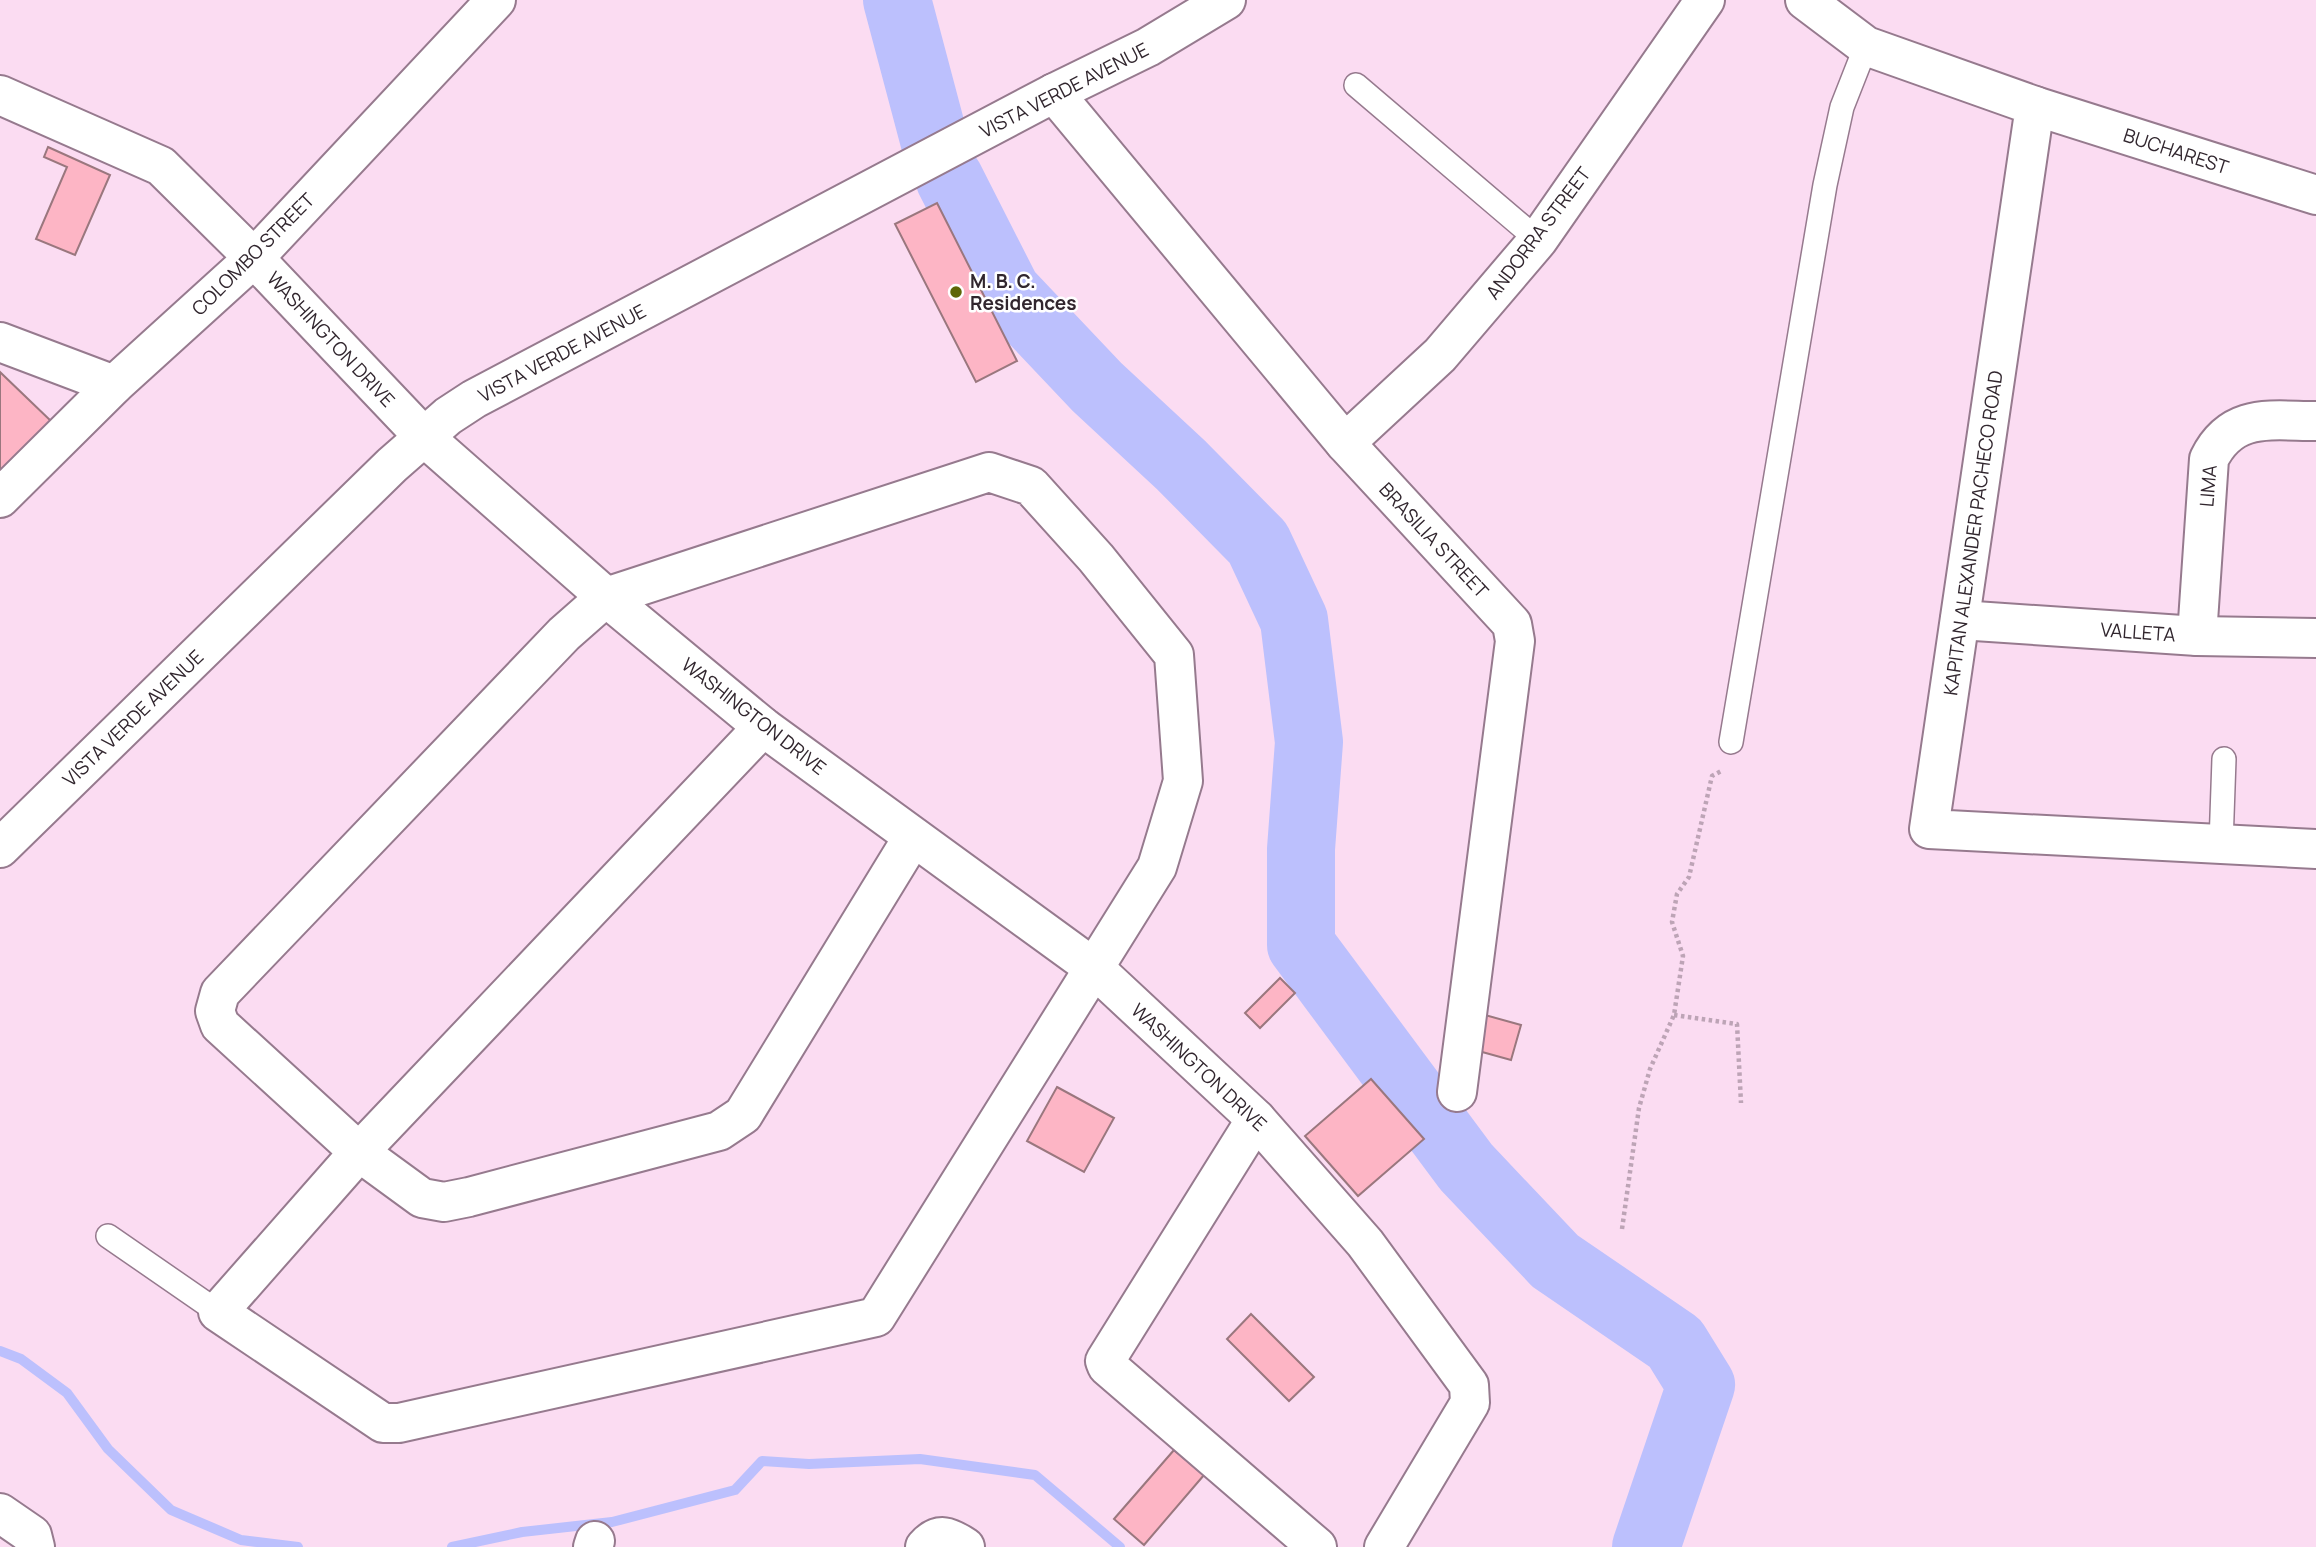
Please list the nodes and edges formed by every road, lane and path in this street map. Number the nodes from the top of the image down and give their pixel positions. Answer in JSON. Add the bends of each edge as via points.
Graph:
{"nodes":[{"id":1,"x":496,"y":0,"type":"edge"},
{"id":2,"x":1226,"y":0,"type":"edge"},
{"id":3,"x":1704,"y":0,"type":"edge"},
{"id":4,"x":1805,"y":0,"type":"edge"},
{"id":5,"x":1866,"y":46,"type":"junction"},
{"id":6,"x":1356,"y":86,"type":"dead end"},
{"id":7,"x":1054,"y":93,"type":"junction"},
{"id":8,"x":0,"y":95,"type":"edge"},
{"id":9,"x":2035,"y":106,"type":"junction"},
{"id":10,"x":2316,"y":195,"type":"edge"},
{"id":11,"x":1538,"y":240,"type":"junction"},
{"id":12,"x":254,"y":258,"type":"junction"},
{"id":13,"x":0,"y":342,"type":"edge"},
{"id":14,"x":114,"y":385,"type":"junction"},
{"id":15,"x":2316,"y":421,"type":"edge"},
{"id":16,"x":424,"y":437,"type":"junction"},
{"id":17,"x":1345,"y":443,"type":"junction"},
{"id":18,"x":0,"y":498,"type":"edge"},
{"id":19,"x":606,"y":597,"type":"junction"},
{"id":20,"x":1960,"y":620,"type":"junction"},
{"id":21,"x":2197,"y":636,"type":"junction"},
{"id":22,"x":2316,"y":638,"type":"edge"},
{"id":23,"x":763,"y":727,"type":"junction"},
{"id":24,"x":1731,"y":742,"type":"joint"},
{"id":25,"x":2224,"y":759,"type":"dead end"},
{"id":26,"x":913,"y":836,"type":"junction"},
{"id":27,"x":2221,"y":844,"type":"junction"},
{"id":28,"x":0,"y":848,"type":"edge"},
{"id":29,"x":2316,"y":849,"type":"edge"},
{"id":30,"x":1094,"y":968,"type":"junction"},
{"id":31,"x":1674,"y":1015,"type":"junction"},
{"id":32,"x":1457,"y":1092,"type":"dead end"},
{"id":33,"x":1741,"y":1102,"type":"dead end"},
{"id":34,"x":1256,"y":1119,"type":"junction"},
{"id":35,"x":359,"y":1152,"type":"junction"},
{"id":36,"x":1622,"y":1229,"type":"dead end"},
{"id":37,"x":108,"y":1236,"type":"dead end"},
{"id":38,"x":218,"y":1312,"type":"junction"},
{"id":39,"x":0,"y":1513,"type":"edge"},
{"id":40,"x":34,"y":1541,"type":"edge"},
{"id":41,"x":925,"y":1547,"type":"edge"},
{"id":42,"x":965,"y":1547,"type":"edge"},
{"id":43,"x":1317,"y":1547,"type":"edge"},
{"id":44,"x":1384,"y":1547,"type":"edge"}],
"edges":[{"from":1,"to":12,"type":"street","name":"COLOMBO STREET"},
{"from":2,"to":7,"type":"street","name":"VISTA VERDE AVENUE","via":[[1148,47]]},
{"from":3,"to":11,"type":"street","name":"ANDORRA STREET"},
{"from":4,"to":5,"type":"street"},
{"from":5,"to":9,"type":"street"},
{"from":5,"to":24,"type":"lane","via":[[1842,107],[1825,185]]},
{"from":6,"to":11,"type":"lane"},
{"from":7,"to":16,"type":"street","name":"VISTA VERDE AVENUE","via":[[474,399]]},
{"from":7,"to":17,"type":"street","name":"BRASILIA STREET"},
{"from":8,"to":12,"type":"street","name":"WASHINGTON DRIVE","via":[[160,166]]},
{"from":9,"to":10,"type":"street","name":"BUCHAREST"},
{"from":9,"to":20,"type":"street","name":"KAPITAN ALEXANDER PACHECO ROAD"},
{"from":11,"to":17,"type":"street","name":"ANDORRA STREET","via":[[1440,355]]},
{"from":12,"to":14,"type":"street","name":"COLOMBO STREET"},
{"from":12,"to":16,"type":"street","name":"WASHINGTON DRIVE"},
{"from":13,"to":14,"type":"street"},
{"from":14,"to":18,"type":"street","name":"COLOMBO STREET"},
{"from":15,"to":21,"type":"street","name":"LIMA","via":[[2244,424],[2216,445],[2209,459]]},
{"from":16,"to":19,"type":"street","name":"WASHINGTON DRIVE"},
{"from":16,"to":28,"type":"street","name":"VISTA VERDE AVENUE"},
{"from":17,"to":32,"type":"street","name":"BRASILIA STREET","via":[[1512,624],[1514,632]]},
{"from":19,"to":23,"type":"street","name":"WASHINGTON DRIVE"},
{"from":19,"to":30,"type":"street","via":[[989,472],[1031,486],[1174,655],[1183,781],[1157,867]]},
{"from":19,"to":35,"type":"street","via":[[564,634],[220,993],[215,1011],[220,1025]]},
{"from":20,"to":21,"type":"street","name":"VALLETA"},
{"from":20,"to":27,"type":"street","name":"KAPITAN ALEXANDER PACHECO ROAD","via":[[1929,829]]},
{"from":21,"to":22,"type":"street","name":"VALLETA"},
{"from":23,"to":26,"type":"street","name":"WASHINGTON DRIVE"},
{"from":23,"to":35,"type":"street"},
{"from":24,"to":31,"type":"path","via":[[1726,769],[1712,776],[1689,877],[1677,894],[1672,922],[1683,956]]},
{"from":25,"to":27,"type":"lane"},
{"from":26,"to":30,"type":"street","name":"WASHINGTON DRIVE"},
{"from":26,"to":35,"type":"street","via":[[743,1115],[719,1131],[444,1202],[422,1198]]},
{"from":27,"to":29,"type":"street","name":"KAPITAN ALEXANDER PACHECO ROAD"},
{"from":30,"to":34,"type":"street","name":"WASHINGTON DRIVE"},
{"from":30,"to":38,"type":"street","via":[[876,1317],[383,1423]]},
{"from":31,"to":33,"type":"path","via":[[1737,1024]]},
{"from":31,"to":36,"type":"path","via":[[1639,1108]]},
{"from":34,"to":43,"type":"street","via":[[1105,1361]]},
{"from":34,"to":44,"type":"street","name":"WASHINGTON DRIVE","via":[[1365,1243],[1469,1385],[1470,1403]]},
{"from":35,"to":38,"type":"street"},
{"from":37,"to":38,"type":"lane"},
{"from":39,"to":40,"type":"street"},
{"from":41,"to":42,"type":"street","via":[[937,1537],[948,1536]]}]}
